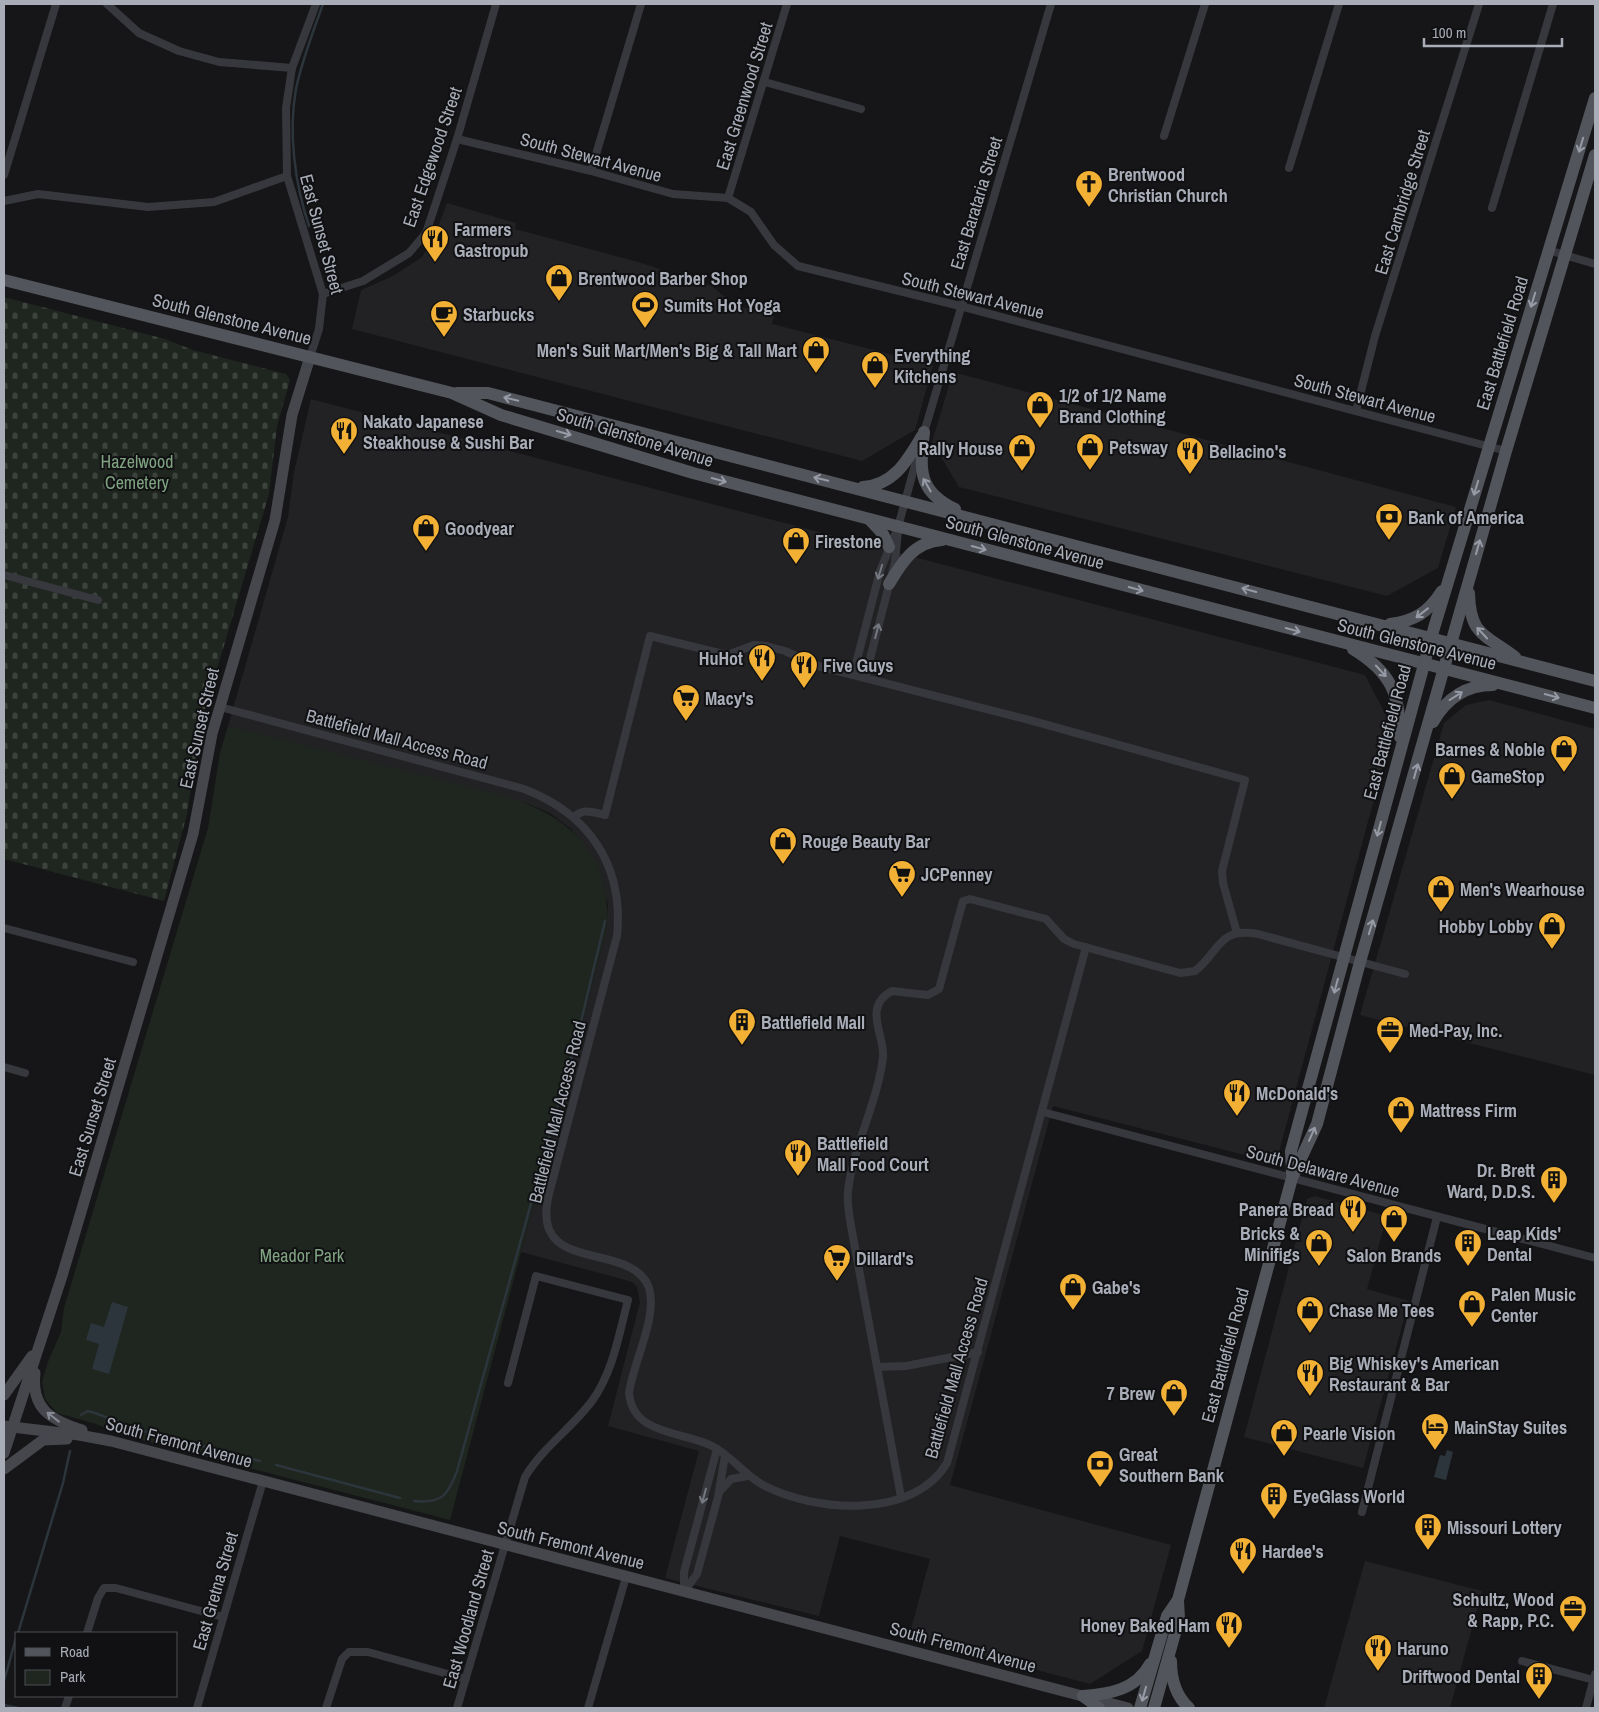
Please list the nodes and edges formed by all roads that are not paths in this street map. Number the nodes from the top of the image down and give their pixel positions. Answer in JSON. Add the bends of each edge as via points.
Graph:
{"nodes":[{"id":1,"x":56,"y":4,"type":"edge"},
{"id":2,"x":107,"y":4,"type":"edge"},
{"id":3,"x":316,"y":4,"type":"edge"},
{"id":4,"x":496,"y":4,"type":"edge"},
{"id":5,"x":641,"y":4,"type":"edge"},
{"id":6,"x":787,"y":4,"type":"edge"},
{"id":7,"x":1051,"y":4,"type":"edge"},
{"id":8,"x":1205,"y":4,"type":"edge"},
{"id":9,"x":1339,"y":4,"type":"edge"},
{"id":10,"x":1480,"y":4,"type":"edge"},
{"id":11,"x":1553,"y":4,"type":"edge"},
{"id":12,"x":292,"y":68,"type":"junction"},
{"id":13,"x":765,"y":82,"type":"junction"},
{"id":14,"x":1595,"y":98,"type":"edge"},
{"id":15,"x":860,"y":109,"type":"dead end"},
{"id":16,"x":1164,"y":136,"type":"dead end"},
{"id":17,"x":457,"y":139,"type":"junction"},
{"id":18,"x":1595,"y":155,"type":"edge"},
{"id":19,"x":1289,"y":168,"type":"dead end"},
{"id":20,"x":591,"y":171,"type":"junction"},
{"id":21,"x":4,"y":174,"type":"edge"},
{"id":22,"x":287,"y":176,"type":"junction"},
{"id":23,"x":728,"y":198,"type":"junction"},
{"id":24,"x":4,"y":201,"type":"edge"},
{"id":25,"x":1492,"y":208,"type":"dead end"},
{"id":26,"x":1548,"y":250,"type":"junction"},
{"id":27,"x":1564,"y":255,"type":"junction"},
{"id":28,"x":1595,"y":264,"type":"edge"},
{"id":29,"x":4,"y":280,"type":"edge"},
{"id":30,"x":323,"y":294,"type":"junction"},
{"id":31,"x":960,"y":306,"type":"junction"},
{"id":32,"x":310,"y":357,"type":"junction"},
{"id":33,"x":452,"y":393,"type":"junction"},
{"id":34,"x":1356,"y":411,"type":"junction"},
{"id":35,"x":924,"y":432,"type":"junction"},
{"id":36,"x":1489,"y":446,"type":"junction"},
{"id":37,"x":1506,"y":451,"type":"junction"},
{"id":38,"x":855,"y":488,"type":"junction"},
{"id":39,"x":905,"y":501,"type":"junction"},
{"id":40,"x":869,"y":519,"type":"junction"},
{"id":41,"x":981,"y":521,"type":"junction"},
{"id":42,"x":898,"y":527,"type":"junction"},
{"id":43,"x":949,"y":540,"type":"junction"},
{"id":44,"x":889,"y":547,"type":"junction"},
{"id":45,"x":4,"y":575,"type":"edge"},
{"id":46,"x":1448,"y":580,"type":"junction"},
{"id":47,"x":1469,"y":580,"type":"junction"},
{"id":48,"x":889,"y":584,"type":"junction"},
{"id":49,"x":98,"y":600,"type":"dead end"},
{"id":50,"x":1382,"y":625,"type":"junction"},
{"id":51,"x":1431,"y":638,"type":"junction"},
{"id":52,"x":1342,"y":643,"type":"junction"},
{"id":53,"x":1451,"y":643,"type":"junction"},
{"id":54,"x":1520,"y":661,"type":"junction"},
{"id":55,"x":1424,"y":664,"type":"junction"},
{"id":56,"x":1444,"y":669,"type":"junction"},
{"id":57,"x":853,"y":675,"type":"junction"},
{"id":58,"x":865,"y":678,"type":"junction"},
{"id":59,"x":1595,"y":681,"type":"edge"},
{"id":60,"x":1508,"y":685,"type":"junction"},
{"id":61,"x":220,"y":706,"type":"junction"},
{"id":62,"x":1595,"y":708,"type":"edge"},
{"id":63,"x":1426,"y":734,"type":"junction"},
{"id":64,"x":1400,"y":754,"type":"junction"},
{"id":65,"x":574,"y":817,"type":"junction"},
{"id":66,"x":4,"y":928,"type":"edge"},
{"id":67,"x":1239,"y":933,"type":"junction"},
{"id":68,"x":1086,"y":947,"type":"junction"},
{"id":69,"x":1344,"y":957,"type":"junction"},
{"id":70,"x":133,"y":962,"type":"dead end"},
{"id":71,"x":1360,"y":962,"type":"junction"},
{"id":72,"x":1405,"y":974,"type":"dead end"},
{"id":73,"x":4,"y":1067,"type":"edge"},
{"id":74,"x":25,"y":1073,"type":"dead end"},
{"id":75,"x":1043,"y":1112,"type":"junction"},
{"id":76,"x":1292,"y":1178,"type":"junction"},
{"id":77,"x":1437,"y":1217,"type":"junction"},
{"id":78,"x":1595,"y":1258,"type":"edge"},
{"id":79,"x":38,"y":1349,"type":"junction"},
{"id":80,"x":978,"y":1352,"type":"junction"},
{"id":81,"x":877,"y":1367,"type":"junction"},
{"id":82,"x":508,"y":1383,"type":"dead end"},
{"id":83,"x":4,"y":1395,"type":"edge"},
{"id":84,"x":8,"y":1426,"type":"edge"},
{"id":85,"x":96,"y":1438,"type":"junction"},
{"id":86,"x":717,"y":1449,"type":"junction"},
{"id":87,"x":4,"y":1453,"type":"edge"},
{"id":88,"x":726,"y":1456,"type":"junction"},
{"id":89,"x":4,"y":1469,"type":"edge"},
{"id":90,"x":748,"y":1476,"type":"junction"},
{"id":91,"x":263,"y":1482,"type":"junction"},
{"id":92,"x":718,"y":1497,"type":"junction"},
{"id":93,"x":902,"y":1497,"type":"junction"},
{"id":94,"x":1362,"y":1512,"type":"dead end"},
{"id":95,"x":505,"y":1546,"type":"junction"},
{"id":96,"x":626,"y":1577,"type":"junction"},
{"id":97,"x":684,"y":1592,"type":"junction"},
{"id":98,"x":1178,"y":1600,"type":"junction"},
{"id":99,"x":223,"y":1617,"type":"junction"},
{"id":100,"x":87,"y":1632,"type":"edge"},
{"id":101,"x":1171,"y":1648,"type":"junction"},
{"id":102,"x":1156,"y":1654,"type":"junction"},
{"id":103,"x":1522,"y":1661,"type":"dead end"},
{"id":104,"x":1594,"y":1677,"type":"edge"},
{"id":105,"x":466,"y":1679,"type":"junction"},
{"id":106,"x":1083,"y":1696,"type":"junction"},
{"id":107,"x":196,"y":1708,"type":"edge"},
{"id":108,"x":326,"y":1708,"type":"edge"},
{"id":109,"x":457,"y":1708,"type":"edge"},
{"id":110,"x":588,"y":1708,"type":"edge"},
{"id":111,"x":1099,"y":1708,"type":"edge"},
{"id":112,"x":1128,"y":1708,"type":"edge"},
{"id":113,"x":1140,"y":1708,"type":"edge"},
{"id":114,"x":1154,"y":1708,"type":"edge"},
{"id":115,"x":1189,"y":1708,"type":"edge"},
{"id":116,"x":1586,"y":1708,"type":"edge"}],
"edges":[{"from":1,"to":21,"type":"street"},
{"from":2,"to":12,"type":"street","via":[[139,33],[179,51],[219,62]]},
{"from":3,"to":12,"type":"street","name":"East Sunset Street"},
{"from":4,"to":17,"type":"street","name":"East Edgewood Street"},
{"from":5,"to":20,"type":"street"},
{"from":6,"to":13,"type":"street","name":"East Greenwood Street"},
{"from":7,"to":31,"type":"street","name":"East Barataria Street"},
{"from":8,"to":16,"type":"street"},
{"from":9,"to":19,"type":"street"},
{"from":10,"to":34,"type":"street","name":"East Cambridge Street","via":[[1375,336]]},
{"from":11,"to":25,"type":"street"},
{"from":12,"to":22,"type":"street","name":"East Sunset Street","via":[[286,108]]},
{"from":13,"to":15,"type":"street"},
{"from":13,"to":23,"type":"street","name":"East Greenwood Street"},
{"from":14,"to":26,"type":"main road","name":"East Battlefield Road","one_way":true},
{"from":17,"to":20,"type":"street","name":"South Stewart Avenue"},
{"from":17,"to":30,"type":"street","name":"East Edgewood Street","via":[[426,233],[409,253],[363,281]]},
{"from":18,"to":27,"type":"main road","name":"East Battlefield Road"},
{"from":20,"to":23,"type":"street","name":"South Stewart Avenue","via":[[673,194]]},
{"from":22,"to":24,"type":"street","via":[[214,202],[148,207],[38,194]]},
{"from":22,"to":30,"type":"street","name":"East Sunset Street"},
{"from":23,"to":31,"type":"street","name":"South Stewart Avenue","via":[[751,212],[774,245],[798,266]]},
{"from":26,"to":27,"type":"street"},
{"from":26,"to":36,"type":"main road","name":"East Battlefield Road","one_way":true},
{"from":27,"to":28,"type":"street"},
{"from":27,"to":37,"type":"main road","name":"East Battlefield Road"},
{"from":29,"to":32,"type":"main road","name":"South Glenstone Avenue"},
{"from":30,"to":32,"type":"street","name":"East Sunset Street","via":[[319,328]]},
{"from":31,"to":34,"type":"street","name":"South Stewart Avenue"},
{"from":31,"to":35,"type":"street","name":"East Barataria Street"},
{"from":32,"to":33,"type":"main road","name":"South Glenstone Avenue"},
{"from":32,"to":61,"type":"main road","name":"East Sunset Street","via":[[292,415],[274,520]]},
{"from":38,"to":33,"type":"main road","name":"South Glenstone Avenue","one_way":true,"via":[[488,394]]},
{"from":33,"to":40,"type":"main road","name":"South Glenstone Avenue","one_way":true,"via":[[501,415],[693,473]]},
{"from":34,"to":36,"type":"street","name":"South Stewart Avenue"},
{"from":35,"to":38,"type":"main road","via":[[909,459],[894,476],[875,486]]},
{"from":35,"to":39,"type":"street","name":"East Barataria Street"},
{"from":41,"to":35,"type":"main road","one_way":true,"via":[[936,498],[926,485],[921,470]]},
{"from":36,"to":37,"type":"street","name":"South Stewart Avenue"},
{"from":36,"to":46,"type":"main road","name":"East Battlefield Road","one_way":true},
{"from":47,"to":37,"type":"main road","name":"East Battlefield Road","one_way":true},
{"from":38,"to":39,"type":"main road","name":"South Glenstone Avenue"},
{"from":39,"to":41,"type":"main road","name":"South Glenstone Avenue"},
{"from":39,"to":42,"type":"street","name":"East Barataria Street"},
{"from":40,"to":42,"type":"main road","name":"South Glenstone Avenue"},
{"from":40,"to":44,"type":"main road","via":[[883,534]]},
{"from":50,"to":41,"type":"main road","name":"South Glenstone Avenue","one_way":true},
{"from":42,"to":43,"type":"main road","name":"South Glenstone Avenue"},
{"from":42,"to":44,"type":"street"},
{"from":42,"to":48,"type":"street","via":[[898,546]]},
{"from":43,"to":48,"type":"main road","via":[[917,547],[904,560]]},
{"from":43,"to":52,"type":"main road","name":"South Glenstone Avenue","one_way":true},
{"from":44,"to":57,"type":"street","one_way":true},
{"from":45,"to":49,"type":"street"},
{"from":46,"to":50,"type":"main road","one_way":true,"via":[[1421,615],[1403,623]]},
{"from":46,"to":51,"type":"main road","name":"East Battlefield Road"},
{"from":47,"to":53,"type":"main road","name":"East Battlefield Road"},
{"from":54,"to":47,"type":"main road","one_way":true,"via":[[1478,630],[1470,606]]},
{"from":58,"to":48,"type":"street","one_way":true},
{"from":50,"to":51,"type":"main road","name":"South Glenstone Avenue"},
{"from":51,"to":53,"type":"main road","name":"South Glenstone Avenue"},
{"from":51,"to":55,"type":"main road","name":"East Battlefield Road"},
{"from":52,"to":55,"type":"main road","name":"South Glenstone Avenue"},
{"from":52,"to":64,"type":"main road","one_way":true,"via":[[1375,664],[1390,681],[1399,710]]},
{"from":53,"to":54,"type":"main road","name":"South Glenstone Avenue"},
{"from":53,"to":56,"type":"main road","name":"East Battlefield Road"},
{"from":54,"to":59,"type":"main road","name":"South Glenstone Avenue"},
{"from":55,"to":56,"type":"main road","name":"South Glenstone Avenue"},
{"from":55,"to":64,"type":"main road","name":"East Battlefield Road"},
{"from":56,"to":60,"type":"main road","name":"South Glenstone Avenue"},
{"from":56,"to":63,"type":"main road","name":"East Battlefield Road"},
{"from":57,"to":58,"type":"street"},
{"from":57,"to":65,"type":"street","via":[[818,666],[766,646],[754,645],[728,655],[650,636],[605,815],[586,810]]},
{"from":58,"to":67,"type":"street","via":[[1245,780],[1222,870]]},
{"from":60,"to":62,"type":"main road","name":"South Glenstone Avenue","one_way":true},
{"from":63,"to":60,"type":"main road","one_way":true,"via":[[1442,708],[1459,694],[1482,685]]},
{"from":61,"to":65,"type":"street","name":"Battlefield Mall Access Road","via":[[510,785],[548,800]]},
{"from":61,"to":79,"type":"main road","name":"East Sunset Street","via":[[193,834],[138,1026]]},
{"from":71,"to":63,"type":"main road","name":"East Battlefield Road","one_way":true},
{"from":64,"to":69,"type":"main road","name":"East Battlefield Road","one_way":true},
{"from":65,"to":86,"type":"street","name":"Battlefield Mall Access Road","via":[[595,842],[610,870],[618,902],[618,925],[610,968],[547,1203],[547,1220],[553,1235],[563,1246],[628,1266],[646,1283],[650,1314],[629,1393],[638,1416],[656,1429]]},
{"from":66,"to":70,"type":"street"},
{"from":67,"to":68,"type":"street","via":[[1222,940],[1200,968],[1190,974]]},
{"from":67,"to":69,"type":"street","via":[[1258,934]]},
{"from":68,"to":75,"type":"street","name":"Battlefield Mall Access Road"},
{"from":68,"to":81,"type":"street","via":[[1064,939],[1046,919],[966,899],[960,907],[939,989],[928,995],[892,991],[880,1004],[876,1021],[883,1060],[848,1197],[850,1226]]},
{"from":69,"to":71,"type":"street"},
{"from":69,"to":76,"type":"main road","name":"East Battlefield Road","one_way":true,"via":[[1291,1151]]},
{"from":71,"to":72,"type":"street"},
{"from":76,"to":71,"type":"main road","name":"East Battlefield Road","one_way":true,"via":[[1316,1124]]},
{"from":73,"to":74,"type":"street"},
{"from":75,"to":76,"type":"street","name":"South Delaware Avenue"},
{"from":75,"to":80,"type":"street","name":"Battlefield Mall Access Road"},
{"from":76,"to":77,"type":"street","name":"South Delaware Avenue"},
{"from":76,"to":98,"type":"main road","name":"East Battlefield Road"},
{"from":77,"to":78,"type":"street","name":"South Delaware Avenue"},
{"from":77,"to":94,"type":"street"},
{"from":79,"to":83,"type":"main road"},
{"from":79,"to":84,"type":"main road","name":"East Sunset Street"},
{"from":85,"to":79,"type":"main road","one_way":true,"via":[[60,1422],[37,1402],[34,1386]]},
{"from":80,"to":81,"type":"street","via":[[901,1366]]},
{"from":80,"to":93,"type":"street","name":"Battlefield Mall Access Road","via":[[947,1463],[934,1479]]},
{"from":81,"to":93,"type":"street"},
{"from":82,"to":95,"type":"street","name":"East Woodland Street","via":[[536,1276],[628,1300],[604,1381],[583,1412],[532,1466],[520,1491]]},
{"from":84,"to":85,"type":"main road","name":"South Fremont Avenue"},
{"from":84,"to":87,"type":"main road","name":"East Sunset Street"},
{"from":85,"to":89,"type":"main road","via":[[43,1440]]},
{"from":85,"to":91,"type":"main road","name":"South Fremont Avenue"},
{"from":86,"to":88,"type":"street","name":"Battlefield Mall Access Road"},
{"from":86,"to":97,"type":"street","one_way":true,"via":[[684,1572]]},
{"from":88,"to":90,"type":"street","name":"Battlefield Mall Access Road"},
{"from":88,"to":92,"type":"street"},
{"from":90,"to":92,"type":"street","via":[[731,1479]]},
{"from":90,"to":93,"type":"street","name":"Battlefield Mall Access Road","via":[[784,1494],[821,1504],[857,1506]]},
{"from":91,"to":95,"type":"main road","name":"South Fremont Avenue"},
{"from":91,"to":99,"type":"street","name":"East Gretna Street"},
{"from":92,"to":97,"type":"street","via":[[697,1574]]},
{"from":95,"to":96,"type":"main road","name":"South Fremont Avenue"},
{"from":95,"to":105,"type":"street","name":"East Woodland Street"},
{"from":96,"to":97,"type":"main road","name":"South Fremont Avenue"},
{"from":96,"to":110,"type":"street"},
{"from":97,"to":106,"type":"main road","name":"South Fremont Avenue"},
{"from":98,"to":101,"type":"main road","name":"East Battlefield Road","via":[[1179,1619]]},
{"from":98,"to":102,"type":"main road","name":"East Battlefield Road","via":[[1167,1616]]},
{"from":99,"to":100,"type":"street","via":[[116,1588],[104,1588]]},
{"from":99,"to":107,"type":"street","name":"East Gretna Street"},
{"from":101,"to":114,"type":"main road","name":"East Battlefield Road"},
{"from":101,"to":115,"type":"main road","via":[[1173,1681]]},
{"from":102,"to":106,"type":"main road","via":[[1147,1669],[1126,1688]]},
{"from":102,"to":113,"type":"main road","name":"East Battlefield Road","one_way":true},
{"from":103,"to":104,"type":"street"},
{"from":104,"to":116,"type":"street"},
{"from":105,"to":108,"type":"street","via":[[368,1652],[349,1652],[342,1658]]},
{"from":105,"to":109,"type":"street","name":"East Woodland Street"},
{"from":106,"to":111,"type":"main road"},
{"from":106,"to":112,"type":"main road","name":"South Fremont Avenue"}]}
